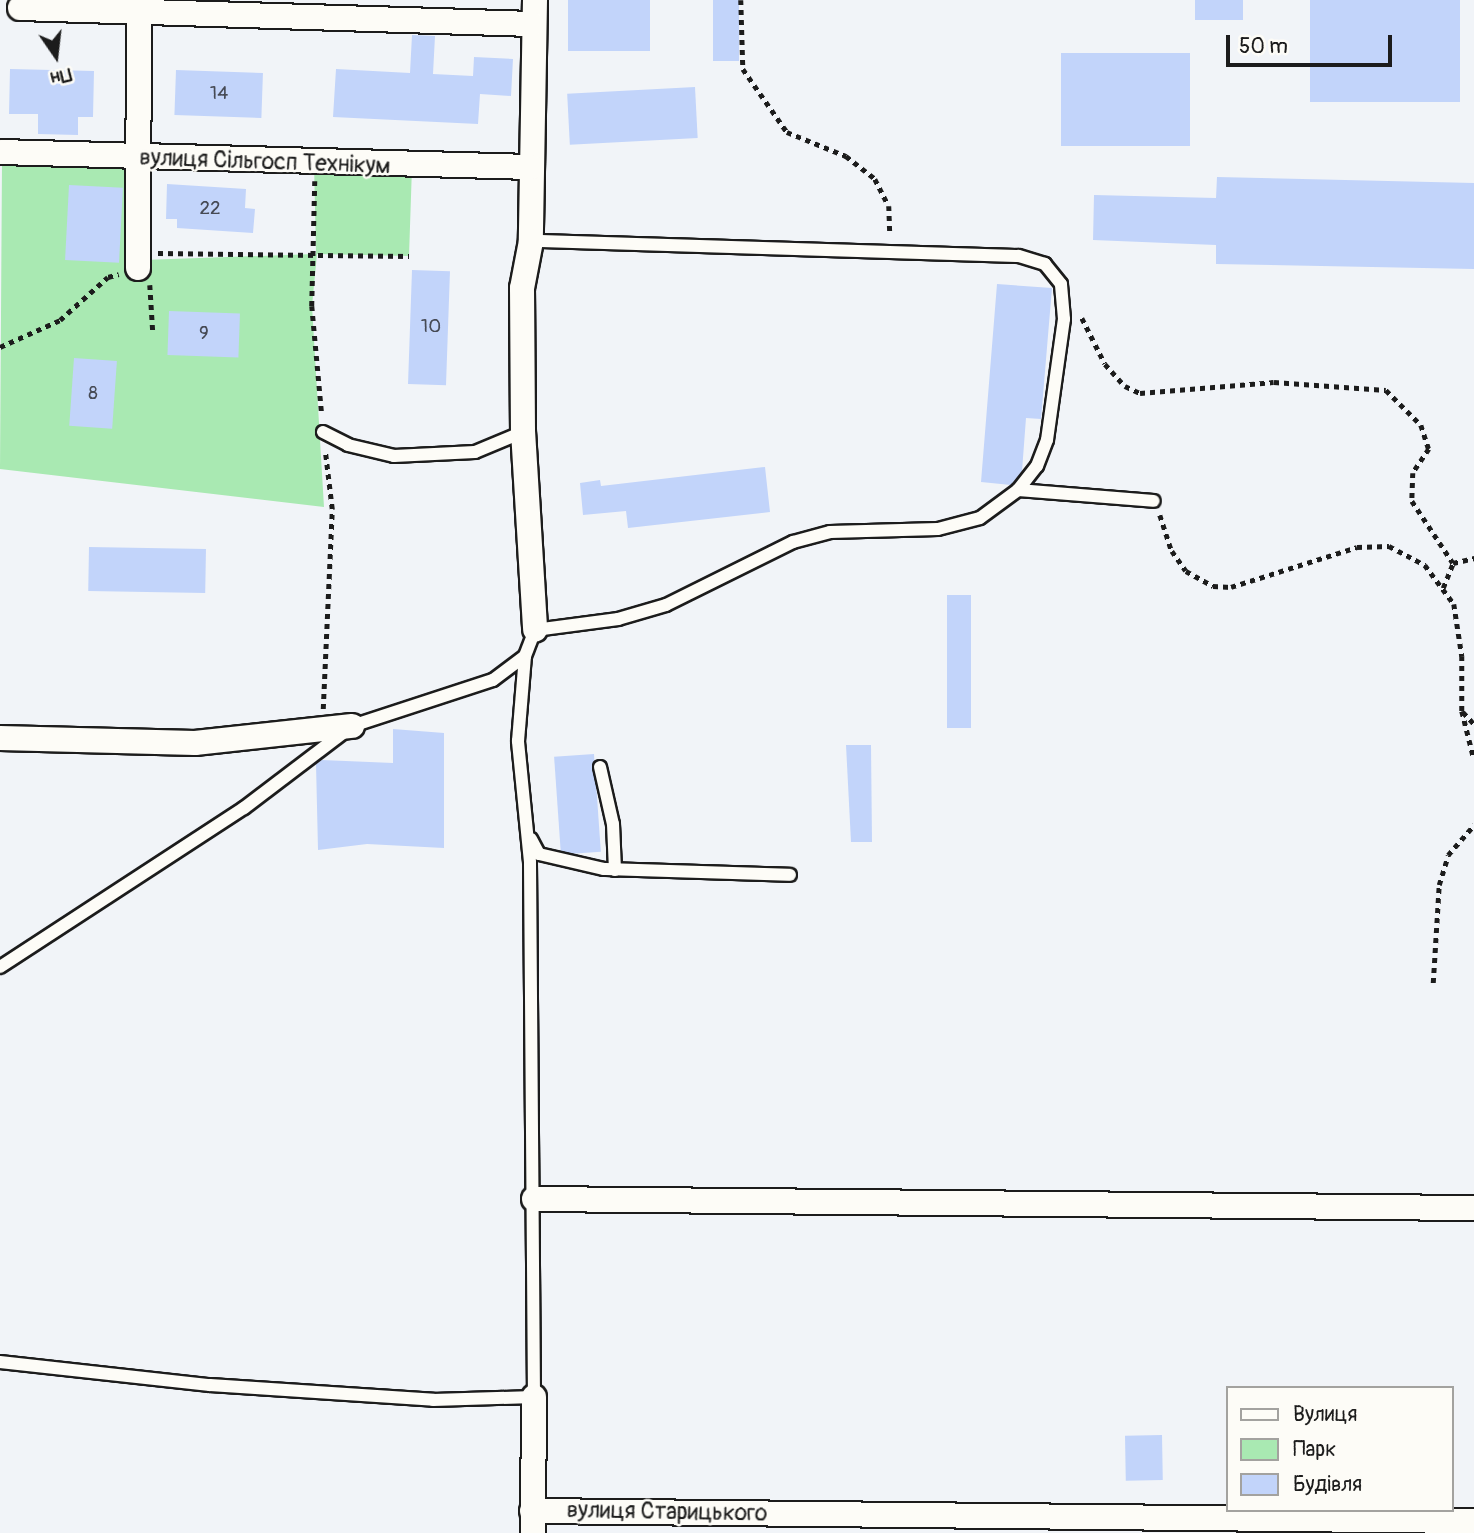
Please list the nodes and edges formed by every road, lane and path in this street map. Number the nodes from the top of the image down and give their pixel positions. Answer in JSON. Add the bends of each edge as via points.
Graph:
{"nodes":[{"id":1,"x":741,"y":0,"type":"edge"},
{"id":2,"x":138,"y":7,"type":"edge"},
{"id":3,"x":20,"y":8,"type":"dead end"},
{"id":4,"x":533,"y":12,"type":"edge"},
{"id":5,"x":4,"y":157,"type":"edge"},
{"id":6,"x":139,"y":157,"type":"junction"},
{"id":7,"x":531,"y":167,"type":"junction"},
{"id":8,"x":531,"y":241,"type":"junction"},
{"id":9,"x":904,"y":252,"type":"junction"},
{"id":10,"x":409,"y":257,"type":"dead end"},
{"id":11,"x":138,"y":261,"type":"junction"},
{"id":12,"x":1061,"y":285,"type":"junction"},
{"id":13,"x":153,"y":333,"type":"dead end"},
{"id":14,"x":0,"y":347,"type":"edge"},
{"id":15,"x":523,"y":431,"type":"junction"},
{"id":16,"x":323,"y":432,"type":"dead end"},
{"id":17,"x":1018,"y":491,"type":"junction"},
{"id":18,"x":1154,"y":501,"type":"joint"},
{"id":19,"x":1474,"y":558,"type":"edge"},
{"id":20,"x":1453,"y":563,"type":"junction"},
{"id":21,"x":1442,"y":589,"type":"junction"},
{"id":22,"x":536,"y":630,"type":"junction"},
{"id":23,"x":525,"y":656,"type":"junction"},
{"id":24,"x":1462,"y":711,"type":"junction"},
{"id":25,"x":1474,"y":724,"type":"edge"},
{"id":26,"x":352,"y":726,"type":"junction"},
{"id":27,"x":0,"y":738,"type":"edge"},
{"id":28,"x":1474,"y":760,"type":"edge"},
{"id":29,"x":600,"y":766,"type":"dead end"},
{"id":30,"x":1474,"y":825,"type":"edge"},
{"id":31,"x":529,"y":836,"type":"junction"},
{"id":32,"x":615,"y":870,"type":"junction"},
{"id":33,"x":790,"y":875,"type":"dead end"},
{"id":34,"x":0,"y":967,"type":"edge"},
{"id":35,"x":1433,"y":983,"type":"dead end"},
{"id":36,"x":534,"y":1199,"type":"junction"},
{"id":37,"x":1474,"y":1208,"type":"edge"},
{"id":38,"x":0,"y":1362,"type":"edge"},
{"id":39,"x":534,"y":1397,"type":"junction"},
{"id":40,"x":1474,"y":1521,"type":"edge"},
{"id":41,"x":532,"y":1522,"type":"edge"}],
"edges":[{"from":1,"to":9,"type":"path","via":[[743,69],[788,132],[846,156],[874,179],[889,206],[890,236]]},
{"from":2,"to":3,"type":"street"},
{"from":2,"to":4,"type":"street"},
{"from":2,"to":6,"type":"street"},
{"from":4,"to":7,"type":"street"},
{"from":5,"to":6,"type":"street","name":"вулиця Сільгосп Технікум"},
{"from":6,"to":7,"type":"street","name":"вулиця Сільгосп Технікум"},
{"from":6,"to":11,"type":"street"},
{"from":7,"to":8,"type":"street"},
{"from":8,"to":9,"type":"lane"},
{"from":8,"to":15,"type":"street","via":[[522,288]]},
{"from":9,"to":12,"type":"lane","via":[[1018,256],[1045,264]]},
{"from":10,"to":11,"type":"path"},
{"from":11,"to":13,"type":"path","via":[[153,293]]},
{"from":11,"to":14,"type":"path","via":[[108,276],[80,308]]},
{"from":12,"to":17,"type":"lane","via":[[1064,319],[1047,440]]},
{"from":12,"to":20,"type":"path","via":[[1105,364],[1125,386],[1140,393],[1274,382],[1386,390],[1421,425],[1429,449],[1413,473],[1412,502]]},
{"from":15,"to":16,"type":"lane","via":[[510,442],[475,452],[394,456],[348,445]]},
{"from":15,"to":22,"type":"street"},
{"from":17,"to":18,"type":"lane"},
{"from":17,"to":22,"type":"lane","via":[[980,518],[937,529],[830,532],[793,542],[666,605],[618,619]]},
{"from":18,"to":21,"type":"path","via":[[1172,551],[1186,571],[1213,586],[1231,587],[1357,547],[1390,546],[1425,565]]},
{"from":19,"to":20,"type":"path"},
{"from":20,"to":21,"type":"path"},
{"from":21,"to":24,"type":"path","via":[[1454,604],[1462,656]]},
{"from":22,"to":23,"type":"lane"},
{"from":23,"to":26,"type":"lane","via":[[493,680]]},
{"from":23,"to":31,"type":"lane","via":[[518,741]]},
{"from":24,"to":25,"type":"path"},
{"from":24,"to":28,"type":"path"},
{"from":26,"to":27,"type":"street","via":[[195,743]]},
{"from":26,"to":34,"type":"lane","via":[[244,808]]},
{"from":29,"to":32,"type":"lane","via":[[613,824]]},
{"from":30,"to":35,"type":"path","via":[[1448,855],[1439,885]]},
{"from":31,"to":32,"type":"lane","via":[[539,854]]},
{"from":31,"to":36,"type":"lane"},
{"from":32,"to":33,"type":"lane"},
{"from":36,"to":37,"type":"street"},
{"from":36,"to":39,"type":"lane"},
{"from":38,"to":39,"type":"lane","via":[[209,1385],[419,1399]]},
{"from":39,"to":41,"type":"street"},
{"from":40,"to":41,"type":"street","name":"вулиця Старицького"}]}
